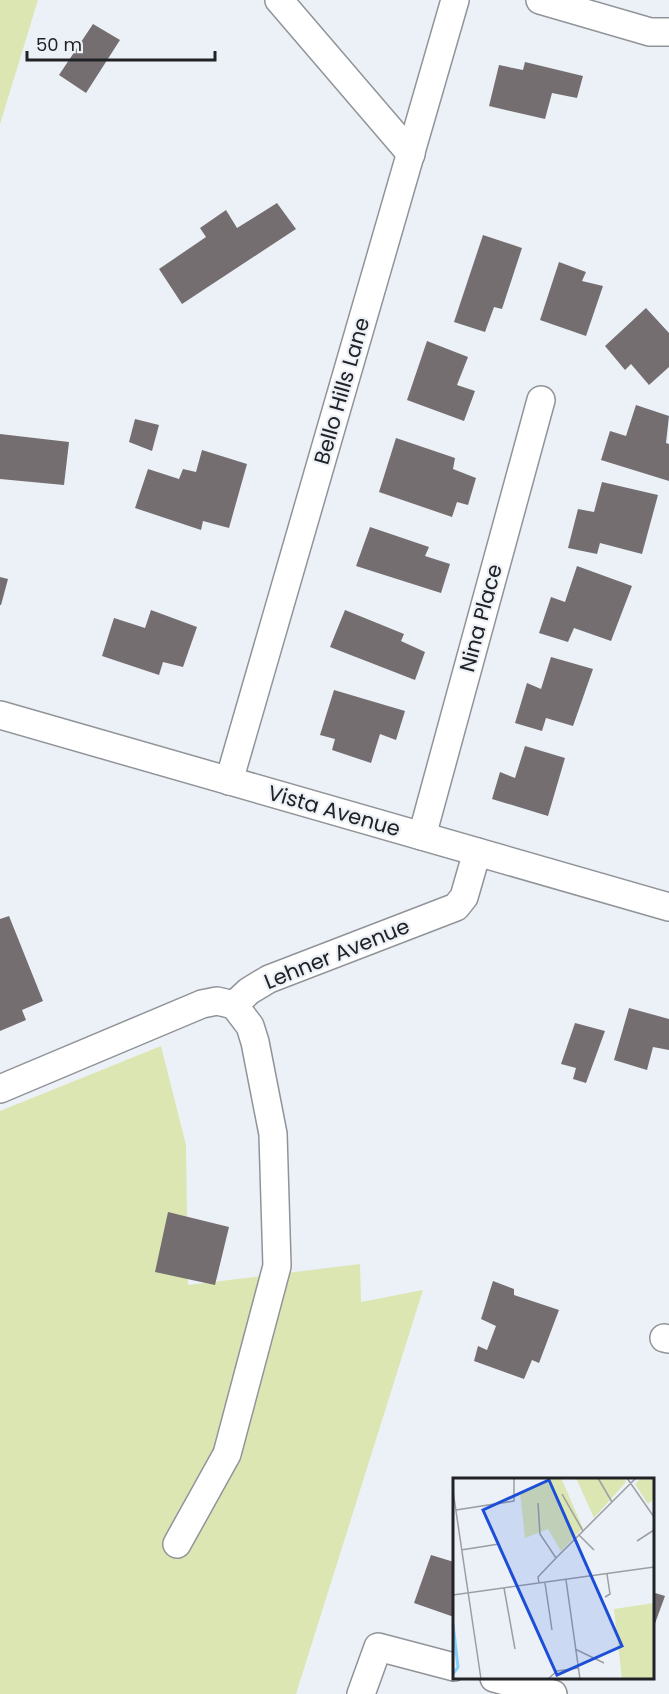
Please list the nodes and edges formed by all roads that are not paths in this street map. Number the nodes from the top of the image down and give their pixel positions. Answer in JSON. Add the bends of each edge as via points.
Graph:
{"nodes":[{"id":1,"x":279,"y":0,"type":"edge"},
{"id":2,"x":455,"y":0,"type":"edge"},
{"id":3,"x":540,"y":0,"type":"edge"},
{"id":4,"x":669,"y":32,"type":"edge"},
{"id":5,"x":411,"y":154,"type":"junction"},
{"id":6,"x":541,"y":400,"type":"dead end"},
{"id":7,"x":0,"y":715,"type":"edge"},
{"id":8,"x":229,"y":781,"type":"junction"},
{"id":9,"x":422,"y":836,"type":"junction"},
{"id":10,"x":477,"y":852,"type":"junction"},
{"id":11,"x":669,"y":907,"type":"edge"},
{"id":12,"x":234,"y":1005,"type":"junction"},
{"id":13,"x":0,"y":1089,"type":"edge"},
{"id":14,"x":177,"y":1544,"type":"dead end"},
{"id":15,"x":453,"y":1667,"type":"edge"},
{"id":16,"x":501,"y":1679,"type":"edge"},
{"id":17,"x":361,"y":1694,"type":"edge"},
{"id":18,"x":553,"y":1694,"type":"edge"}],
"edges":[{"from":1,"to":5,"type":"street"},
{"from":2,"to":5,"type":"street","name":"Bello Hills Lane"},
{"from":3,"to":4,"type":"street","via":[[650,32]]},
{"from":5,"to":8,"type":"street","name":"Bello Hills Lane"},
{"from":6,"to":9,"type":"street","name":"Nina Place"},
{"from":7,"to":8,"type":"street","name":"Vista Avenue"},
{"from":8,"to":9,"type":"street","name":"Vista Avenue"},
{"from":9,"to":10,"type":"street","name":"Vista Avenue"},
{"from":10,"to":11,"type":"street","name":"Vista Avenue"},
{"from":10,"to":12,"type":"street","name":"Lehner Avenue","via":[[464,897],[456,907],[269,979]]},
{"from":12,"to":13,"type":"street","via":[[217,1001],[202,1004]]},
{"from":12,"to":14,"type":"street","via":[[250,1026],[255,1042],[273,1134],[277,1266],[227,1454]]},
{"from":15,"to":17,"type":"street","via":[[378,1647]]},
{"from":16,"to":18,"type":"street"}]}
